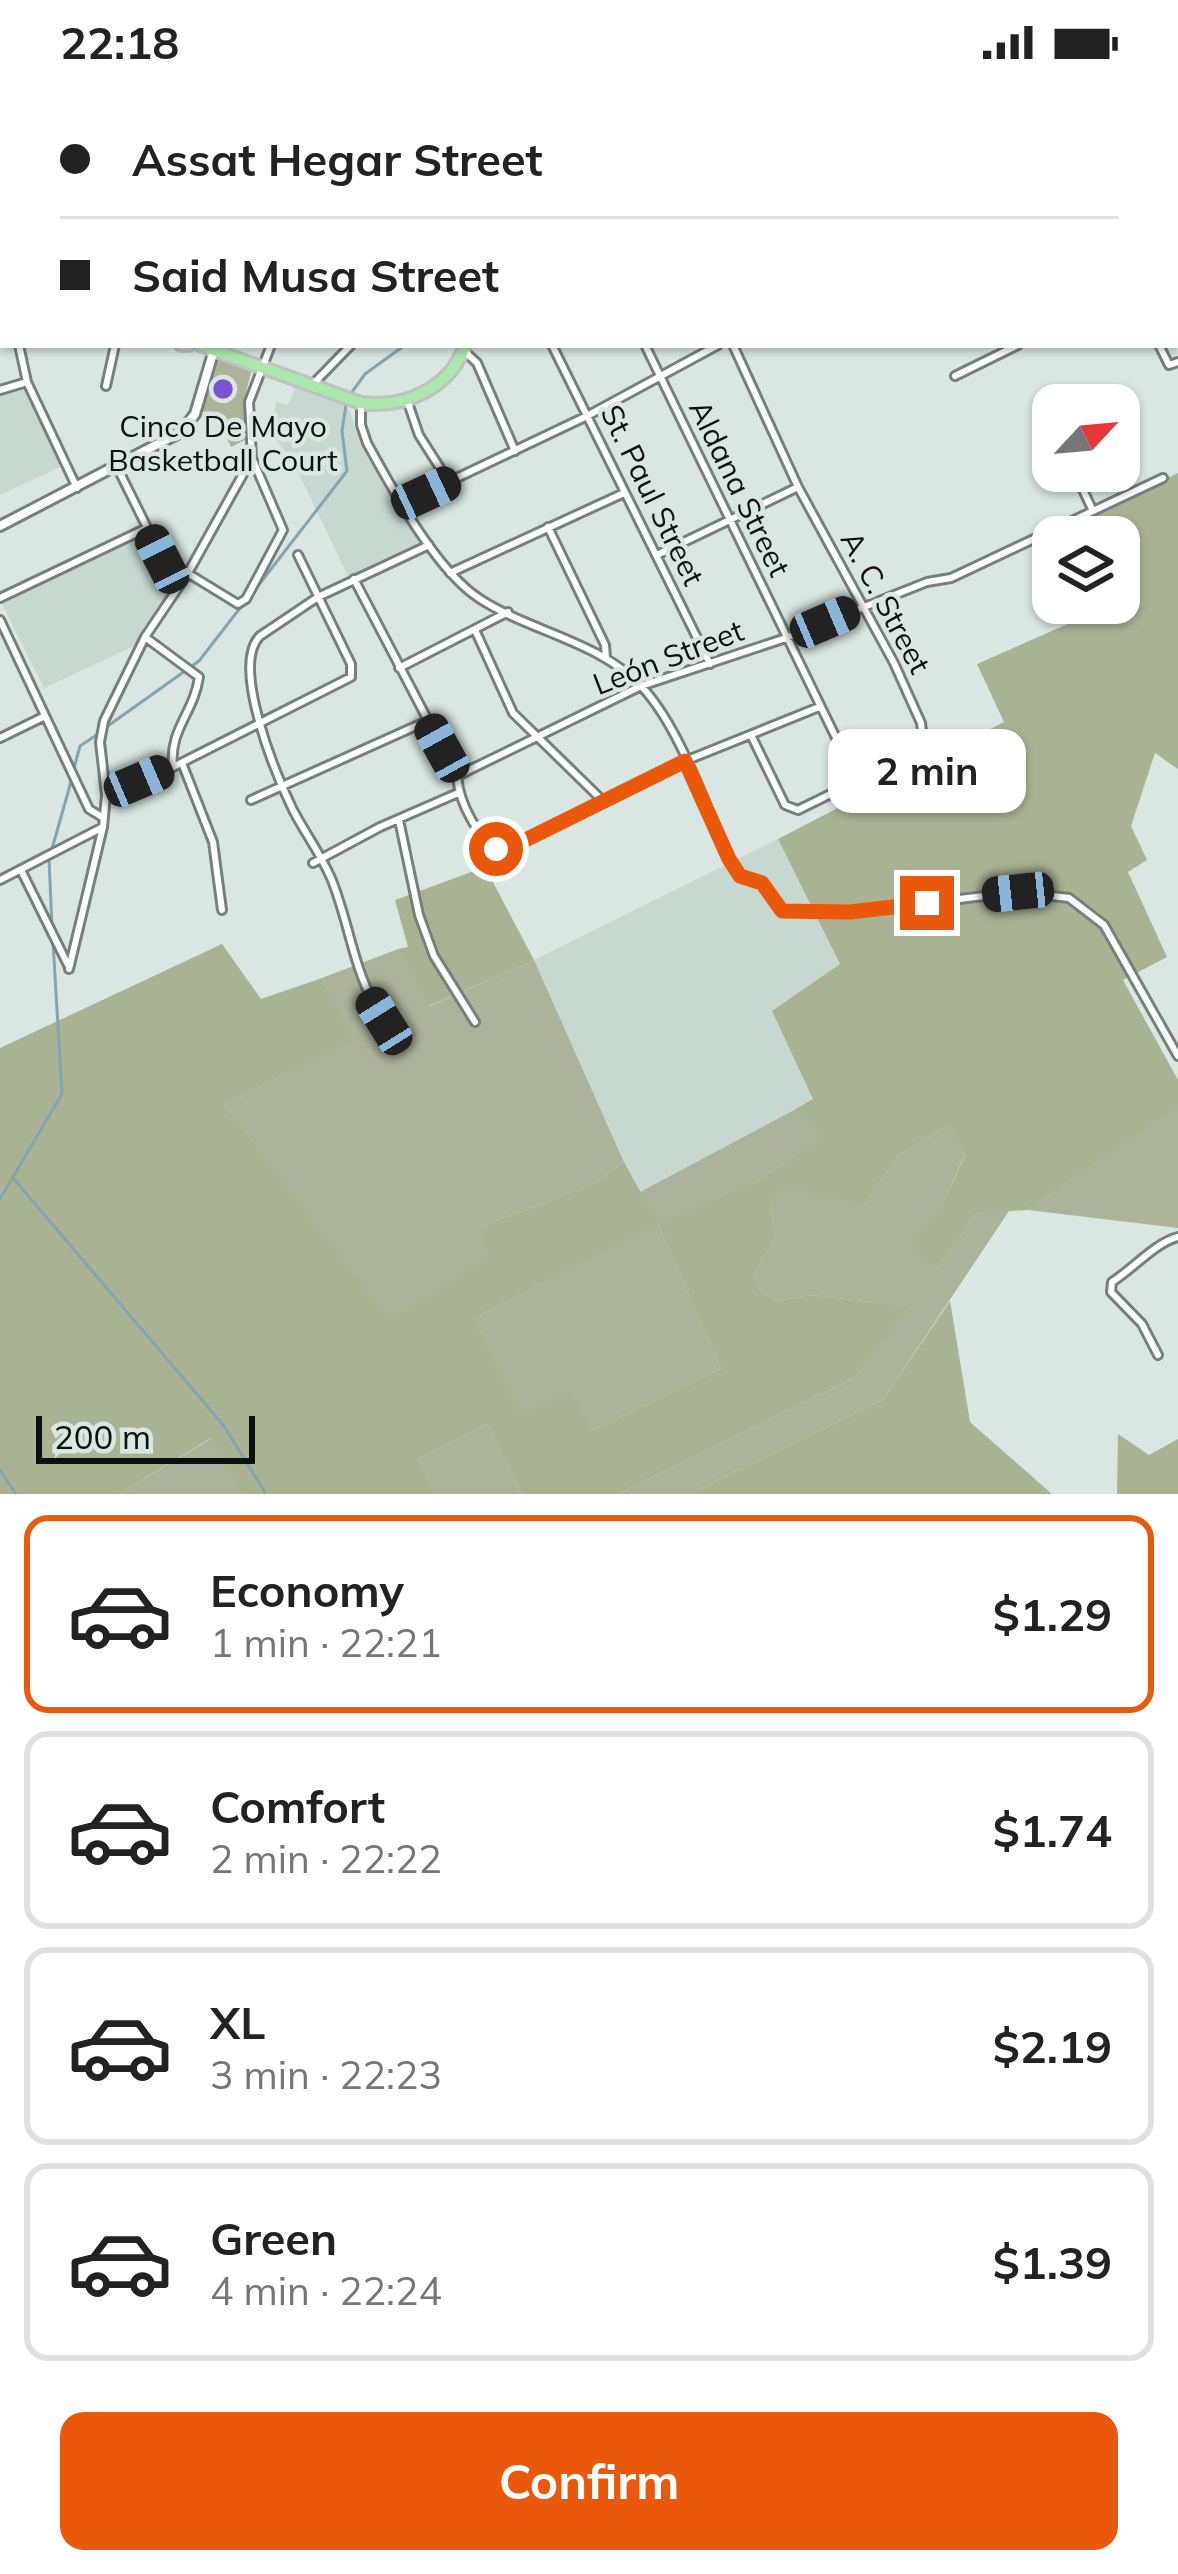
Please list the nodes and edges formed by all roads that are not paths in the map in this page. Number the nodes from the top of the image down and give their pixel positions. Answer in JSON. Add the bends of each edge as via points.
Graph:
{"nodes":[{"id":1,"x":20,"y":348,"type":"edge"},
{"id":2,"x":114,"y":348,"type":"edge"},
{"id":3,"x":208,"y":348,"type":"edge"},
{"id":4,"x":270,"y":348,"type":"edge"},
{"id":5,"x":348,"y":348,"type":"edge"},
{"id":6,"x":464,"y":348,"type":"edge"},
{"id":7,"x":552,"y":348,"type":"edge"},
{"id":8,"x":646,"y":348,"type":"edge"},
{"id":9,"x":712,"y":348,"type":"edge"},
{"id":10,"x":734,"y":348,"type":"edge"},
{"id":11,"x":1010,"y":348,"type":"edge"},
{"id":12,"x":214,"y":350,"type":"junction"},
{"id":13,"x":261,"y":369,"type":"junction"},
{"id":14,"x":955,"y":376,"type":"dead end"},
{"id":15,"x":659,"y":377,"type":"junction"},
{"id":16,"x":27,"y":382,"type":"junction"},
{"id":17,"x":106,"y":386,"type":"dead end"},
{"id":18,"x":311,"y":386,"type":"junction"},
{"id":19,"x":0,"y":390,"type":"edge"},
{"id":20,"x":407,"y":400,"type":"junction"},
{"id":21,"x":361,"y":403,"type":"junction"},
{"id":22,"x":586,"y":416,"type":"junction"},
{"id":23,"x":514,"y":451,"type":"junction"},
{"id":24,"x":252,"y":458,"type":"junction"},
{"id":25,"x":118,"y":467,"type":"junction"},
{"id":26,"x":1163,"y":478,"type":"dead end"},
{"id":27,"x":449,"y":482,"type":"junction"},
{"id":28,"x":798,"y":487,"type":"junction"},
{"id":29,"x":77,"y":488,"type":"junction"},
{"id":30,"x":1084,"y":492,"type":"edge"},
{"id":31,"x":624,"y":493,"type":"junction"},
{"id":32,"x":404,"y":503,"type":"junction"},
{"id":33,"x":1093,"y":511,"type":"junction"},
{"id":34,"x":730,"y":522,"type":"junction"},
{"id":35,"x":0,"y":526,"type":"edge"},
{"id":36,"x":548,"y":527,"type":"junction"},
{"id":37,"x":147,"y":528,"type":"junction"},
{"id":38,"x":429,"y":545,"type":"junction"},
{"id":39,"x":298,"y":555,"type":"dead end"},
{"id":40,"x":657,"y":555,"type":"junction"},
{"id":41,"x":188,"y":573,"type":"junction"},
{"id":42,"x":449,"y":573,"type":"junction"},
{"id":43,"x":354,"y":579,"type":"junction"},
{"id":44,"x":178,"y":589,"type":"junction"},
{"id":45,"x":318,"y":596,"type":"junction"},
{"id":46,"x":0,"y":598,"type":"edge"},
{"id":47,"x":863,"y":606,"type":"junction"},
{"id":48,"x":508,"y":612,"type":"junction"},
{"id":49,"x":0,"y":620,"type":"edge"},
{"id":50,"x":476,"y":632,"type":"junction"},
{"id":51,"x":146,"y":637,"type":"junction"},
{"id":52,"x":786,"y":638,"type":"junction"},
{"id":53,"x":606,"y":658,"type":"junction"},
{"id":54,"x":710,"y":666,"type":"junction"},
{"id":55,"x":399,"y":668,"type":"junction"},
{"id":56,"x":641,"y":686,"type":"junction"},
{"id":57,"x":819,"y":707,"type":"junction"},
{"id":58,"x":45,"y":716,"type":"junction"},
{"id":59,"x":427,"y":721,"type":"junction"},
{"id":60,"x":259,"y":724,"type":"junction"},
{"id":61,"x":752,"y":737,"type":"junction"},
{"id":62,"x":0,"y":738,"type":"edge"},
{"id":63,"x":541,"y":738,"type":"junction"},
{"id":64,"x":685,"y":761,"type":"junction"},
{"id":65,"x":182,"y":763,"type":"junction"},
{"id":66,"x":172,"y":767,"type":"junction"},
{"id":67,"x":457,"y":776,"type":"junction"},
{"id":68,"x":857,"y":781,"type":"junction"},
{"id":69,"x":284,"y":785,"type":"junction"},
{"id":70,"x":458,"y":794,"type":"junction"},
{"id":71,"x":106,"y":795,"type":"junction"},
{"id":72,"x":251,"y":800,"type":"dead end"},
{"id":73,"x":604,"y":802,"type":"junction"},
{"id":74,"x":399,"y":820,"type":"junction"},
{"id":75,"x":103,"y":822,"type":"junction"},
{"id":76,"x":322,"y":858,"type":"junction"},
{"id":77,"x":313,"y":863,"type":"dead end"},
{"id":78,"x":21,"y":870,"type":"junction"},
{"id":79,"x":0,"y":880,"type":"edge"},
{"id":80,"x":222,"y":910,"type":"dead end"},
{"id":81,"x":384,"y":1021,"type":"dead end"},
{"id":82,"x":475,"y":1022,"type":"dead end"},
{"id":83,"x":1178,"y":1056,"type":"edge"},
{"id":84,"x":1178,"y":1237,"type":"edge"},
{"id":85,"x":1158,"y":1355,"type":"dead end"}],
"edges":[{"from":1,"to":16,"type":"street"},
{"from":2,"to":17,"type":"street"},
{"from":3,"to":12,"type":"highway"},
{"from":4,"to":13,"type":"street"},
{"from":5,"to":18,"type":"street"},
{"from":6,"to":20,"type":"highway","via":[[444,378]]},
{"from":6,"to":23,"type":"street"},
{"from":7,"to":22,"type":"street","name":"St. Paul Street"},
{"from":8,"to":15,"type":"street","name":"Aldana Street"},
{"from":9,"to":15,"type":"street"},
{"from":10,"to":28,"type":"street","name":"A. C. Street"},
{"from":11,"to":14,"type":"street"},
{"from":12,"to":13,"type":"highway"},
{"from":12,"to":25,"type":"street","via":[[195,414],[181,432]]},
{"from":13,"to":18,"type":"highway"},
{"from":13,"to":24,"type":"street","via":[[249,402]]},
{"from":15,"to":22,"type":"street"},
{"from":15,"to":34,"type":"street","name":"Aldana Street"},
{"from":16,"to":19,"type":"street"},
{"from":16,"to":29,"type":"street"},
{"from":18,"to":21,"type":"highway"},
{"from":20,"to":21,"type":"highway"},
{"from":20,"to":27,"type":"street"},
{"from":21,"to":32,"type":"street","via":[[367,443]]},
{"from":22,"to":23,"type":"street"},
{"from":22,"to":31,"type":"street","name":"St. Paul Street"},
{"from":23,"to":27,"type":"street"},
{"from":24,"to":41,"type":"street"},
{"from":24,"to":41,"type":"street","via":[[284,530],[246,599],[238,604]]},
{"from":25,"to":29,"type":"street"},
{"from":25,"to":37,"type":"street"},
{"from":26,"to":33,"type":"street","name":"León Street"},
{"from":27,"to":32,"type":"street"},
{"from":28,"to":34,"type":"street"},
{"from":28,"to":47,"type":"street","name":"A. C. Street"},
{"from":29,"to":35,"type":"street"},
{"from":30,"to":33,"type":"street"},
{"from":31,"to":36,"type":"street"},
{"from":31,"to":40,"type":"street","name":"St. Paul Street"},
{"from":32,"to":38,"type":"street"},
{"from":33,"to":47,"type":"street","name":"León Street","via":[[951,578]]},
{"from":34,"to":40,"type":"street"},
{"from":34,"to":52,"type":"street","name":"Aldana Street"},
{"from":36,"to":42,"type":"street"},
{"from":36,"to":53,"type":"street"},
{"from":37,"to":44,"type":"street"},
{"from":37,"to":46,"type":"street"},
{"from":38,"to":42,"type":"street"},
{"from":38,"to":43,"type":"street"},
{"from":39,"to":45,"type":"street"},
{"from":40,"to":54,"type":"street","name":"St. Paul Street"},
{"from":41,"to":44,"type":"street"},
{"from":42,"to":48,"type":"street"},
{"from":43,"to":45,"type":"street"},
{"from":43,"to":55,"type":"street"},
{"from":44,"to":51,"type":"street"},
{"from":45,"to":60,"type":"street","via":[[251,648]]},
{"from":45,"to":60,"type":"street","via":[[351,677]]},
{"from":47,"to":52,"type":"street","name":"León Street"},
{"from":47,"to":68,"type":"street","name":"A. C. Street","via":[[922,739],[918,751]]},
{"from":48,"to":50,"type":"street"},
{"from":48,"to":53,"type":"street"},
{"from":49,"to":58,"type":"street"},
{"from":50,"to":55,"type":"street"},
{"from":50,"to":63,"type":"street","via":[[513,712]]},
{"from":51,"to":66,"type":"street","via":[[199,677],[174,735]]},
{"from":51,"to":71,"type":"street","via":[[101,731]]},
{"from":52,"to":54,"type":"street","name":"León Street"},
{"from":52,"to":57,"type":"street","name":"Aldana Street"},
{"from":53,"to":56,"type":"street"},
{"from":54,"to":56,"type":"street","name":"León Street"},
{"from":55,"to":59,"type":"street"},
{"from":56,"to":63,"type":"street","name":"León Street"},
{"from":56,"to":64,"type":"street"},
{"from":57,"to":61,"type":"street"},
{"from":57,"to":68,"type":"street","name":"Aldana Street"},
{"from":58,"to":62,"type":"street"},
{"from":58,"to":75,"type":"street","via":[[89,809]]},
{"from":59,"to":67,"type":"street"},
{"from":59,"to":69,"type":"street"},
{"from":60,"to":65,"type":"street"},
{"from":60,"to":69,"type":"street"},
{"from":61,"to":64,"type":"street"},
{"from":61,"to":68,"type":"street","name":"A. C. Street","via":[[785,805],[798,810]]},
{"from":63,"to":67,"type":"street","name":"León Street"},
{"from":63,"to":73,"type":"street"},
{"from":64,"to":73,"type":"street"},
{"from":64,"to":83,"type":"street","via":[[729,859],[782,911],[850,912],[1018,892],[1082,904],[1111,936]]},
{"from":65,"to":66,"type":"street"},
{"from":65,"to":80,"type":"street","via":[[213,842]]},
{"from":66,"to":71,"type":"street"},
{"from":67,"to":70,"type":"street"},
{"from":69,"to":72,"type":"street"},
{"from":69,"to":76,"type":"street"},
{"from":70,"to":73,"type":"street","via":[[485,839],[505,850]]},
{"from":70,"to":74,"type":"street"},
{"from":71,"to":75,"type":"street"},
{"from":74,"to":76,"type":"street"},
{"from":74,"to":82,"type":"street","via":[[418,915]]},
{"from":75,"to":78,"type":"street"},
{"from":75,"to":78,"type":"street","via":[[69,968]]},
{"from":76,"to":77,"type":"street"},
{"from":76,"to":81,"type":"street","via":[[361,983]]},
{"from":78,"to":79,"type":"street"},
{"from":84,"to":85,"type":"street","via":[[1112,1282],[1111,1292]]}]}
